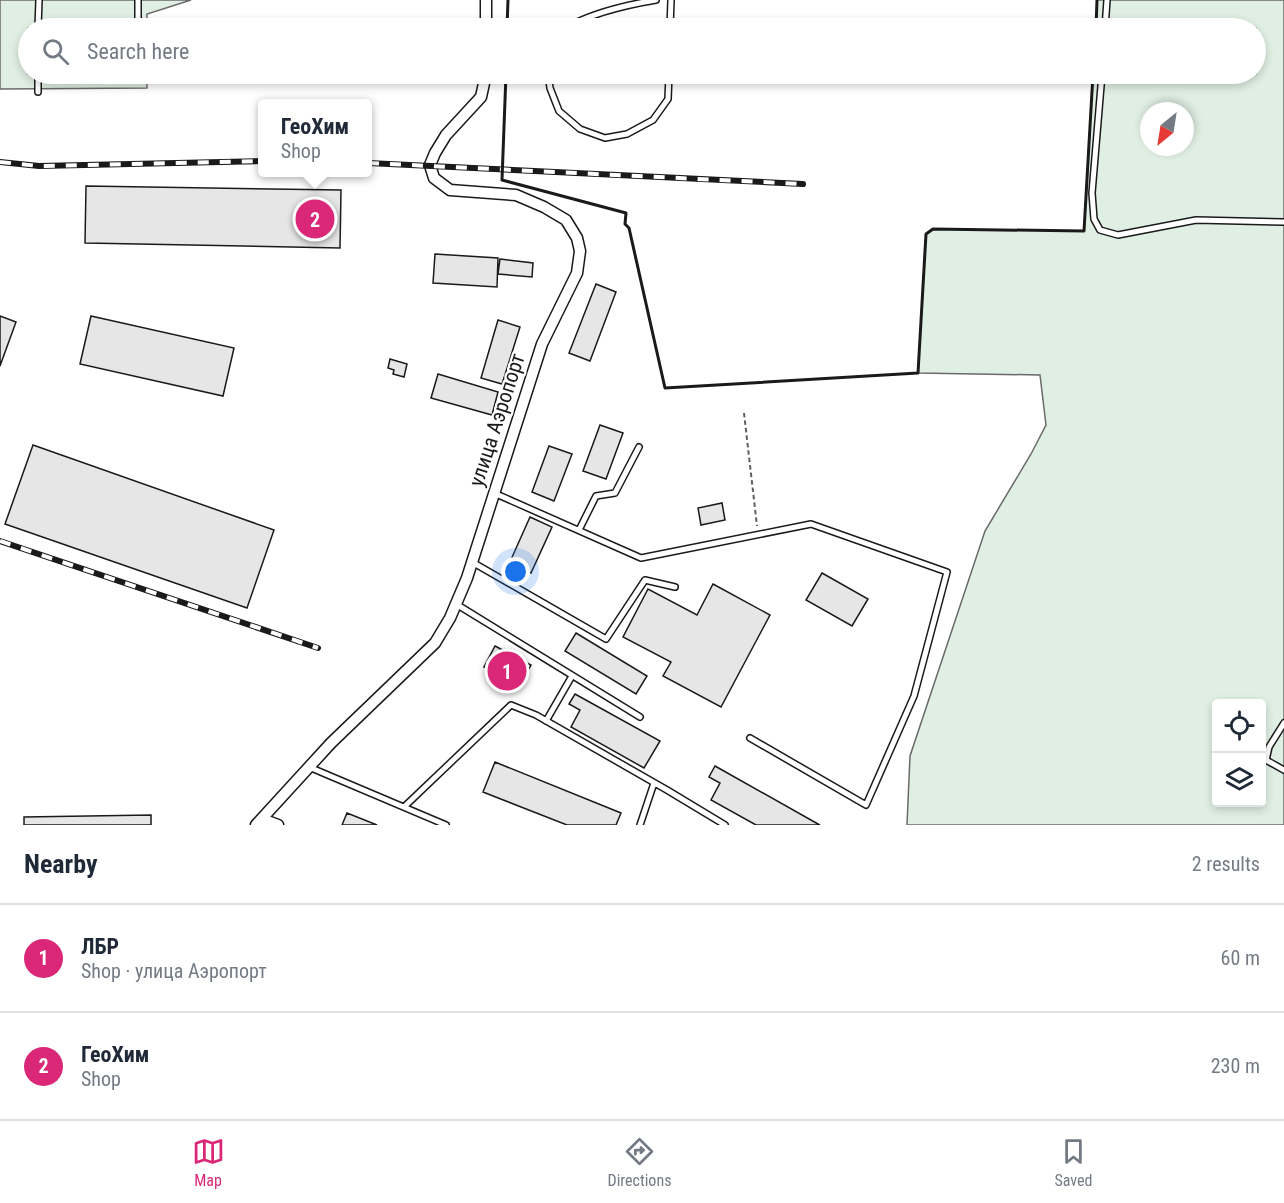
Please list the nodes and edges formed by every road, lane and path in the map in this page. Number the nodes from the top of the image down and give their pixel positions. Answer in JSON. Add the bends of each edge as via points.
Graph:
{"nodes":[{"id":1,"x":39,"y":0,"type":"edge"},
{"id":2,"x":138,"y":0,"type":"edge"},
{"id":3,"x":486,"y":0,"type":"edge"},
{"id":4,"x":656,"y":0,"type":"edge"},
{"id":5,"x":671,"y":0,"type":"edge"},
{"id":6,"x":1107,"y":0,"type":"edge"},
{"id":7,"x":39,"y":18,"type":"edge"},
{"id":8,"x":138,"y":18,"type":"edge"},
{"id":9,"x":486,"y":18,"type":"edge"},
{"id":10,"x":586,"y":18,"type":"edge"},
{"id":11,"x":670,"y":18,"type":"edge"},
{"id":12,"x":1106,"y":18,"type":"edge"},
{"id":13,"x":38,"y":84,"type":"edge"},
{"id":14,"x":484,"y":84,"type":"edge"},
{"id":15,"x":549,"y":84,"type":"edge"},
{"id":16,"x":669,"y":84,"type":"edge"},
{"id":17,"x":1100,"y":84,"type":"edge"},
{"id":18,"x":38,"y":92,"type":"dead end"},
{"id":19,"x":1284,"y":222,"type":"edge"},
{"id":20,"x":744,"y":413,"type":"dead end"},
{"id":21,"x":639,"y":447,"type":"dead end"},
{"id":22,"x":495,"y":493,"type":"junction"},
{"id":23,"x":579,"y":530,"type":"junction"},
{"id":24,"x":758,"y":534,"type":"junction"},
{"id":25,"x":472,"y":562,"type":"junction"},
{"id":26,"x":675,"y":587,"type":"dead end"},
{"id":27,"x":456,"y":604,"type":"junction"},
{"id":28,"x":572,"y":675,"type":"junction"},
{"id":29,"x":640,"y":717,"type":"dead end"},
{"id":30,"x":546,"y":721,"type":"junction"},
{"id":31,"x":1284,"y":723,"type":"edge"},
{"id":32,"x":750,"y":738,"type":"dead end"},
{"id":33,"x":309,"y":767,"type":"junction"},
{"id":34,"x":1284,"y":770,"type":"edge"},
{"id":35,"x":654,"y":783,"type":"junction"},
{"id":36,"x":404,"y":807,"type":"junction"},
{"id":37,"x":259,"y":822,"type":"edge"},
{"id":38,"x":278,"y":825,"type":"edge"},
{"id":39,"x":446,"y":825,"type":"edge"},
{"id":40,"x":640,"y":825,"type":"edge"},
{"id":41,"x":725,"y":825,"type":"edge"}],
"edges":[{"from":1,"to":7,"type":"lane"},
{"from":2,"to":8,"type":"lane"},
{"from":3,"to":9,"type":"street"},
{"from":4,"to":10,"type":"lane"},
{"from":5,"to":11,"type":"lane"},
{"from":6,"to":12,"type":"lane"},
{"from":13,"to":18,"type":"lane"},
{"from":14,"to":22,"type":"street","name":"улица Аэропорт","via":[[481,97],[435,153],[430,165],[434,178],[450,190],[516,195],[544,207],[566,220],[580,251],[578,273],[542,344]]},
{"from":15,"to":16,"type":"lane","via":[[559,111],[580,129],[605,138],[627,134],[653,120],[668,99]]},
{"from":17,"to":19,"type":"lane","via":[[1092,193],[1094,219],[1100,230],[1118,235],[1196,220]]},
{"from":20,"to":24,"type":"path"},
{"from":21,"to":23,"type":"lane","via":[[615,493],[596,496]]},
{"from":22,"to":23,"type":"lane"},
{"from":22,"to":25,"type":"street","name":"улица Аэропорт"},
{"from":23,"to":24,"type":"lane","via":[[641,558]]},
{"from":24,"to":32,"type":"lane","via":[[811,524],[947,572],[914,696],[866,805]]},
{"from":25,"to":26,"type":"lane","via":[[606,639],[645,580]]},
{"from":25,"to":27,"type":"street","name":"улица Аэропорт"},
{"from":27,"to":28,"type":"lane"},
{"from":27,"to":33,"type":"street","name":"улица Аэропорт","via":[[435,643]]},
{"from":28,"to":29,"type":"lane"},
{"from":28,"to":30,"type":"lane"},
{"from":30,"to":35,"type":"lane"},
{"from":30,"to":36,"type":"lane","via":[[511,705]]},
{"from":31,"to":34,"type":"lane","via":[[1266,760]]},
{"from":33,"to":36,"type":"lane"},
{"from":33,"to":37,"type":"street","name":"улица Аэропорт"},
{"from":35,"to":40,"type":"lane"},
{"from":35,"to":41,"type":"lane"},
{"from":36,"to":39,"type":"lane"},
{"from":37,"to":38,"type":"street"}]}
